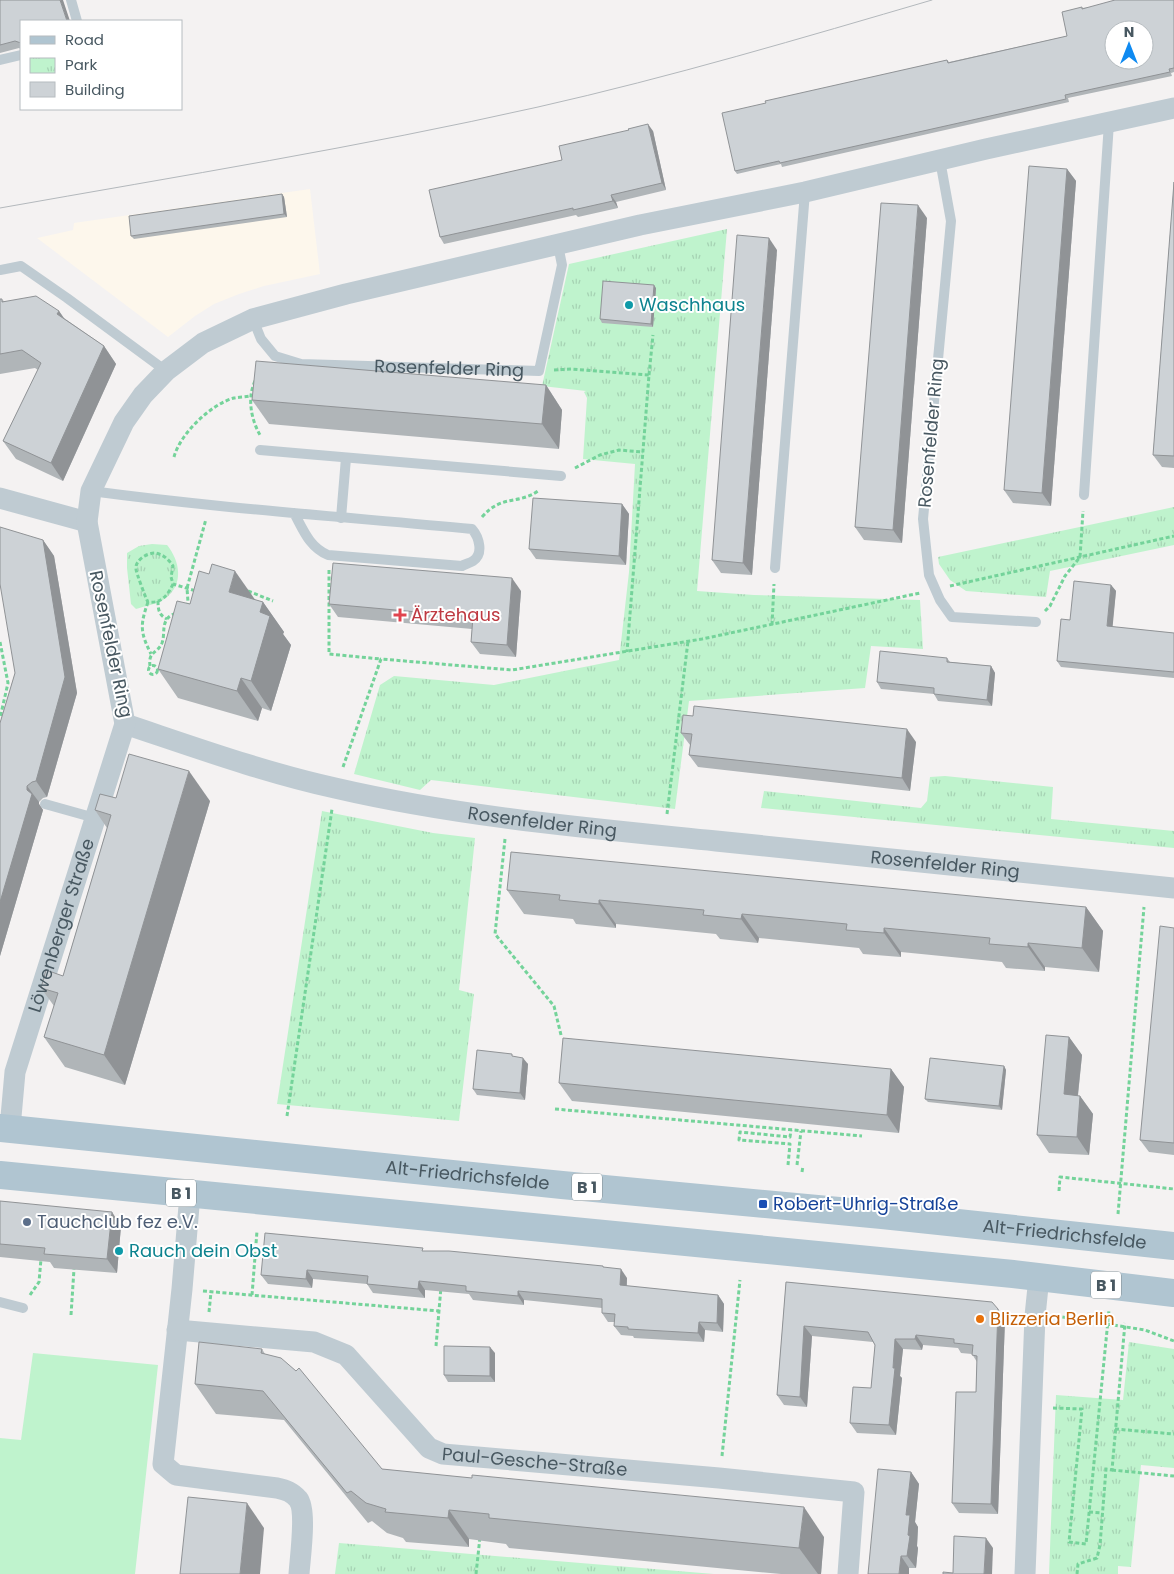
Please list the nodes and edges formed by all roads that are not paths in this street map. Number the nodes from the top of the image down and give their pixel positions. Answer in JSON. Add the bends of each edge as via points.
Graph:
{"nodes":[{"id":1,"x":72,"y":0,"type":"edge"},
{"id":2,"x":77,"y":20,"type":"edge"},
{"id":3,"x":20,"y":54,"type":"edge"},
{"id":4,"x":0,"y":60,"type":"edge"},
{"id":5,"x":1174,"y":108,"type":"edge"},
{"id":6,"x":1109,"y":124,"type":"junction"},
{"id":7,"x":940,"y":160,"type":"junction"},
{"id":8,"x":805,"y":192,"type":"junction"},
{"id":9,"x":558,"y":245,"type":"junction"},
{"id":10,"x":0,"y":270,"type":"edge"},
{"id":11,"x":253,"y":319,"type":"junction"},
{"id":12,"x":166,"y":371,"type":"junction"},
{"id":13,"x":260,"y":450,"type":"dead end"},
{"id":14,"x":346,"y":458,"type":"junction"},
{"id":15,"x":561,"y":476,"type":"dead end"},
{"id":16,"x":91,"y":491,"type":"junction"},
{"id":17,"x":1084,"y":495,"type":"road end"},
{"id":18,"x":0,"y":498,"type":"edge"},
{"id":19,"x":294,"y":513,"type":"junction"},
{"id":20,"x":341,"y":518,"type":"junction"},
{"id":21,"x":87,"y":522,"type":"junction"},
{"id":22,"x":775,"y":568,"type":"road end"},
{"id":23,"x":1036,"y":622,"type":"road end"},
{"id":24,"x":125,"y":724,"type":"junction"},
{"id":25,"x":45,"y":804,"type":"dead end"},
{"id":26,"x":95,"y":818,"type":"junction"},
{"id":27,"x":1174,"y":888,"type":"edge"},
{"id":28,"x":5,"y":1128,"type":"edge"},
{"id":29,"x":0,"y":1175,"type":"edge"},
{"id":30,"x":190,"y":1194,"type":"junction"},
{"id":31,"x":1174,"y":1246,"type":"edge"},
{"id":32,"x":1039,"y":1277,"type":"junction"},
{"id":33,"x":1174,"y":1293,"type":"edge"},
{"id":34,"x":0,"y":1302,"type":"edge"},
{"id":35,"x":22,"y":1308,"type":"road end"},
{"id":36,"x":177,"y":1330,"type":"junction"},
{"id":37,"x":299,"y":1574,"type":"edge"},
{"id":38,"x":848,"y":1574,"type":"edge"},
{"id":39,"x":1025,"y":1574,"type":"edge"}],
"edges":[{"from":1,"to":2,"type":"lane"},
{"from":3,"to":4,"type":"lane"},
{"from":5,"to":6,"type":"street","name":"Rosenfelder Ring"},
{"from":6,"to":7,"type":"street","name":"Rosenfelder Ring"},
{"from":6,"to":17,"type":"lane"},
{"from":7,"to":8,"type":"street","name":"Rosenfelder Ring"},
{"from":7,"to":23,"type":"lane","name":"Rosenfelder Ring","via":[[951,221],[923,519],[929,575],[952,617]]},
{"from":8,"to":9,"type":"street","name":"Rosenfelder Ring"},
{"from":8,"to":22,"type":"lane"},
{"from":9,"to":11,"type":"street","name":"Rosenfelder Ring"},
{"from":9,"to":11,"type":"lane","name":"Rosenfelder Ring","via":[[562,265],[538,371],[301,364],[275,356],[261,339]]},
{"from":10,"to":12,"type":"lane","via":[[21,266]]},
{"from":11,"to":12,"type":"street","name":"Rosenfelder Ring","via":[[202,343]]},
{"from":12,"to":16,"type":"street","name":"Rosenfelder Ring","via":[[124,422]]},
{"from":13,"to":14,"type":"lane"},
{"from":14,"to":15,"type":"lane"},
{"from":14,"to":20,"type":"lane"},
{"from":16,"to":19,"type":"lane"},
{"from":16,"to":21,"type":"street","name":"Rosenfelder Ring"},
{"from":18,"to":21,"type":"street"},
{"from":19,"to":20,"type":"lane"},
{"from":19,"to":20,"type":"lane","via":[[306,537],[320,552],[328,555],[462,566],[474,561],[479,553],[477,536],[472,529]]},
{"from":21,"to":24,"type":"street","name":"Rosenfelder Ring"},
{"from":24,"to":26,"type":"street","name":"Löwenberger Straße"},
{"from":24,"to":27,"type":"street","name":"Rosenfelder Ring","via":[[266,771],[424,806],[664,836]]},
{"from":25,"to":26,"type":"lane"},
{"from":26,"to":28,"type":"street","name":"Löwenberger Straße","via":[[15,1072]]},
{"from":28,"to":31,"type":"main road","name":"Alt-Friedrichsfelde","number":"B 1"},
{"from":29,"to":30,"type":"main road","number":"B 1"},
{"from":30,"to":32,"type":"main road","number":"B 1"},
{"from":30,"to":36,"type":"street"},
{"from":32,"to":33,"type":"main road","number":"B 1"},
{"from":32,"to":39,"type":"street"},
{"from":34,"to":35,"type":"lane"},
{"from":36,"to":37,"type":"street","via":[[163,1464],[176,1475],[290,1491],[303,1510]]},
{"from":36,"to":38,"type":"street","name":"Paul-Gesche-Straße","via":[[314,1342],[346,1355],[429,1448],[444,1454],[854,1492]]}]}
